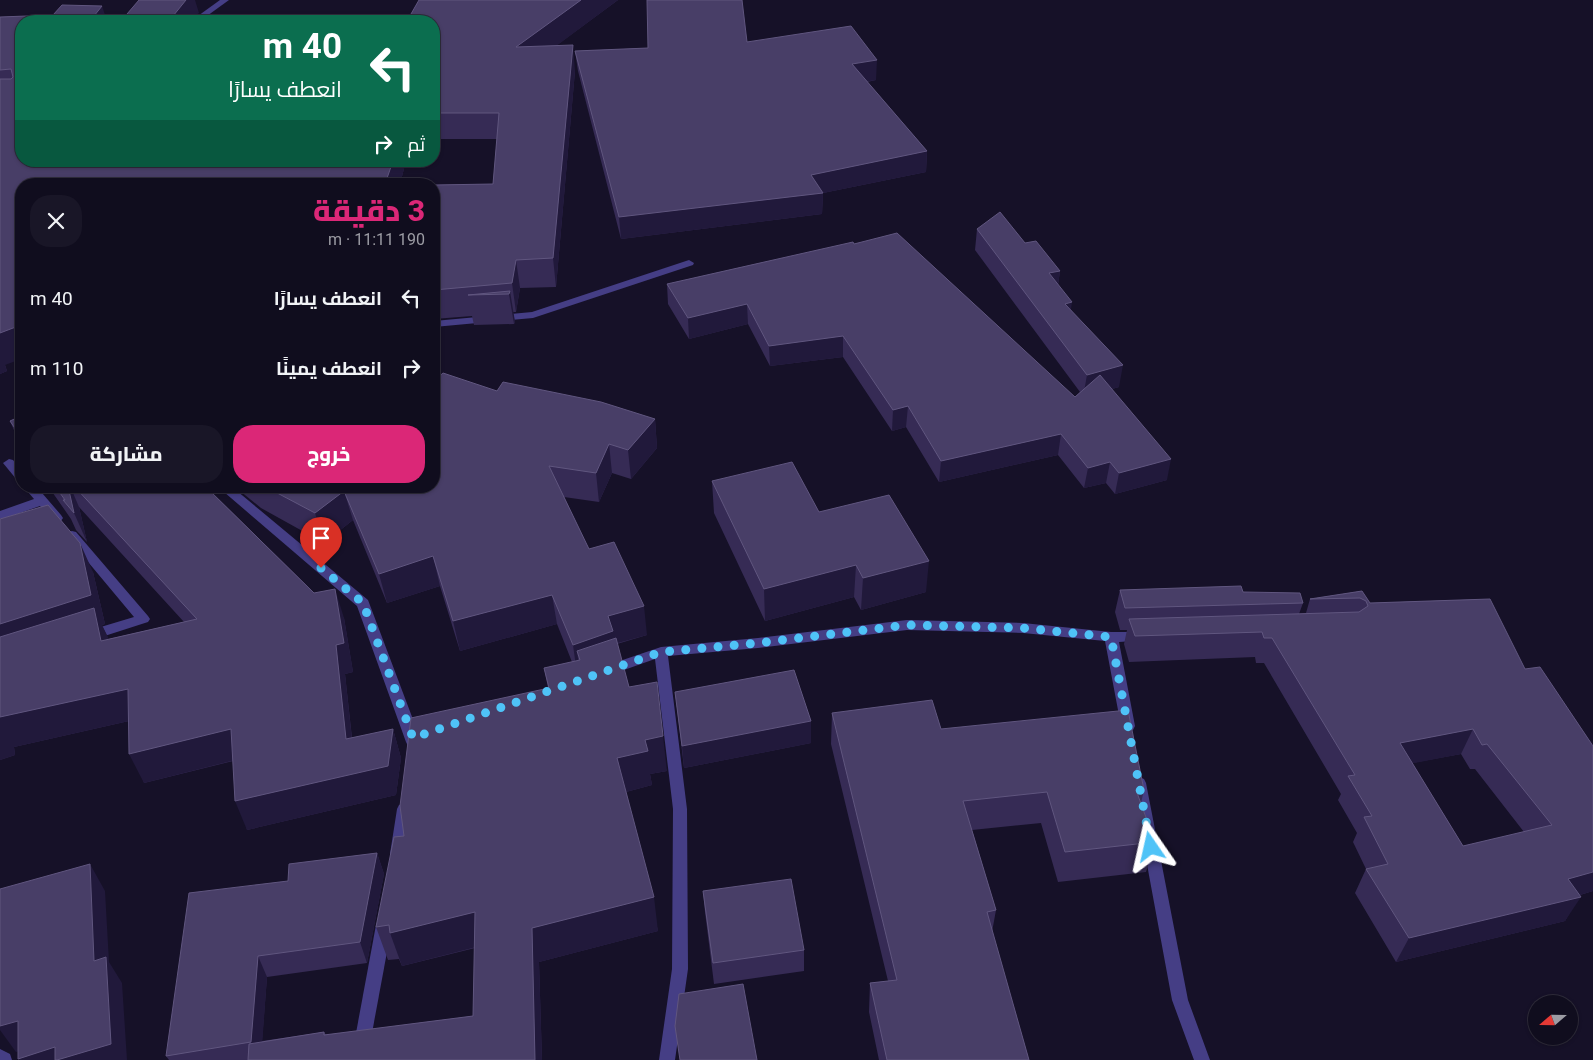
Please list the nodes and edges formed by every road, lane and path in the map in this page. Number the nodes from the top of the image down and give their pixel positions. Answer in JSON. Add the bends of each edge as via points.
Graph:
{"nodes":[{"id":1,"x":226,"y":0,"type":"edge"},
{"id":2,"x":204,"y":15,"type":"edge"},
{"id":3,"x":689,"y":263,"type":"dead end"},
{"id":4,"x":440,"y":324,"type":"edge"},
{"id":5,"x":9,"y":463,"type":"dead end"},
{"id":6,"x":15,"y":470,"type":"edge"},
{"id":7,"x":35,"y":493,"type":"edge"},
{"id":8,"x":231,"y":493,"type":"edge"},
{"id":9,"x":42,"y":501,"type":"junction"},
{"id":10,"x":0,"y":516,"type":"edge"},
{"id":11,"x":1151,"y":636,"type":"edge"},
{"id":12,"x":1111,"y":637,"type":"junction"},
{"id":13,"x":81,"y":639,"type":"edge"},
{"id":14,"x":661,"y":652,"type":"junction"},
{"id":15,"x":597,"y":674,"type":"edge"},
{"id":16,"x":1131,"y":745,"type":"edge"},
{"id":17,"x":411,"y":757,"type":"edge"},
{"id":18,"x":1135,"y":764,"type":"edge"},
{"id":19,"x":406,"y":795,"type":"edge"},
{"id":20,"x":395,"y":871,"type":"edge"},
{"id":21,"x":388,"y":909,"type":"edge"},
{"id":22,"x":0,"y":1057,"type":"edge"},
{"id":23,"x":4,"y":1060,"type":"edge"},
{"id":24,"x":359,"y":1060,"type":"edge"},
{"id":25,"x":667,"y":1060,"type":"edge"},
{"id":26,"x":1202,"y":1060,"type":"edge"}],
"edges":[{"from":1,"to":2,"type":"street"},
{"from":3,"to":4,"type":"street","via":[[533,315]]},
{"from":5,"to":6,"type":"street"},
{"from":7,"to":9,"type":"street"},
{"from":8,"to":17,"type":"street","via":[[363,603],[418,736]]},
{"from":9,"to":10,"type":"street"},
{"from":9,"to":13,"type":"street","via":[[144,619]]},
{"from":11,"to":12,"type":"street"},
{"from":12,"to":14,"type":"street","via":[[1023,628],[907,625]]},
{"from":12,"to":16,"type":"street"},
{"from":14,"to":15,"type":"street"},
{"from":14,"to":25,"type":"street","via":[[680,809],[680,969]]},
{"from":18,"to":26,"type":"street","via":[[1180,1000]]},
{"from":19,"to":20,"type":"street"},
{"from":21,"to":24,"type":"street"},
{"from":22,"to":23,"type":"street"}]}
